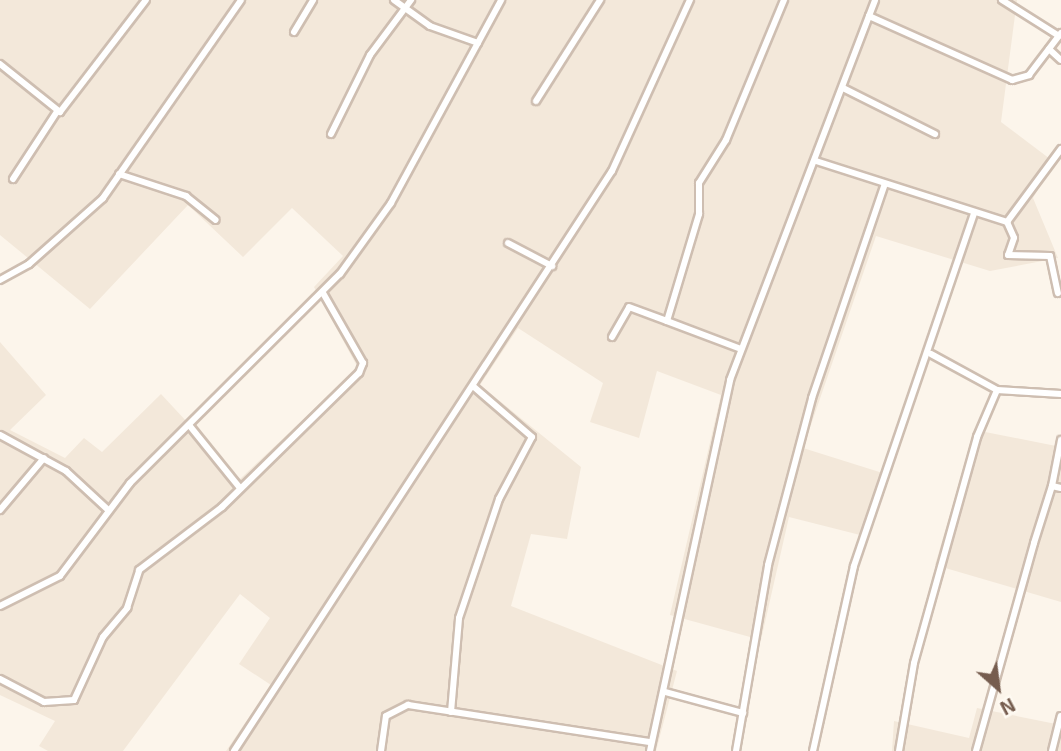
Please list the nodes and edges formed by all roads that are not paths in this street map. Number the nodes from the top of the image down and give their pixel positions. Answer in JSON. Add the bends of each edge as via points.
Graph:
{"nodes":[{"id":1,"x":146,"y":0,"type":"edge"},
{"id":2,"x":241,"y":0,"type":"edge"},
{"id":3,"x":313,"y":0,"type":"edge"},
{"id":4,"x":394,"y":0,"type":"edge"},
{"id":5,"x":411,"y":0,"type":"edge"},
{"id":6,"x":501,"y":0,"type":"edge"},
{"id":7,"x":600,"y":0,"type":"edge"},
{"id":8,"x":690,"y":0,"type":"edge"},
{"id":9,"x":784,"y":0,"type":"edge"},
{"id":10,"x":876,"y":0,"type":"edge"},
{"id":11,"x":1002,"y":0,"type":"edge"},
{"id":12,"x":407,"y":9,"type":"junction"},
{"id":13,"x":869,"y":16,"type":"junction"},
{"id":14,"x":294,"y":32,"type":"dead end"},
{"id":15,"x":1060,"y":34,"type":"edge"},
{"id":16,"x":478,"y":43,"type":"junction"},
{"id":17,"x":1049,"y":49,"type":"junction"},
{"id":18,"x":1061,"y":60,"type":"edge"},
{"id":19,"x":0,"y":64,"type":"edge"},
{"id":20,"x":843,"y":88,"type":"junction"},
{"id":21,"x":536,"y":102,"type":"dead end"},
{"id":22,"x":56,"y":113,"type":"junction"},
{"id":23,"x":331,"y":134,"type":"dead end"},
{"id":24,"x":935,"y":134,"type":"dead end"},
{"id":25,"x":1061,"y":149,"type":"edge"},
{"id":26,"x":816,"y":161,"type":"junction"},
{"id":27,"x":120,"y":174,"type":"junction"},
{"id":28,"x":13,"y":179,"type":"dead end"},
{"id":29,"x":884,"y":184,"type":"junction"},
{"id":30,"x":974,"y":214,"type":"junction"},
{"id":31,"x":216,"y":220,"type":"dead end"},
{"id":32,"x":1007,"y":222,"type":"junction"},
{"id":33,"x":508,"y":243,"type":"dead end"},
{"id":34,"x":552,"y":266,"type":"junction"},
{"id":35,"x":0,"y":280,"type":"edge"},
{"id":36,"x":323,"y":293,"type":"junction"},
{"id":37,"x":1058,"y":293,"type":"dead end"},
{"id":38,"x":667,"y":321,"type":"junction"},
{"id":39,"x":612,"y":337,"type":"dead end"},
{"id":40,"x":741,"y":349,"type":"junction"},
{"id":41,"x":931,"y":354,"type":"junction"},
{"id":42,"x":473,"y":386,"type":"junction"},
{"id":43,"x":997,"y":390,"type":"junction"},
{"id":44,"x":1061,"y":394,"type":"edge"},
{"id":45,"x":189,"y":425,"type":"junction"},
{"id":46,"x":0,"y":435,"type":"edge"},
{"id":47,"x":1061,"y":440,"type":"edge"},
{"id":48,"x":44,"y":458,"type":"junction"},
{"id":49,"x":1052,"y":486,"type":"junction"},
{"id":50,"x":240,"y":488,"type":"junction"},
{"id":51,"x":1061,"y":488,"type":"edge"},
{"id":52,"x":107,"y":509,"type":"junction"},
{"id":53,"x":0,"y":510,"type":"edge"},
{"id":54,"x":0,"y":606,"type":"edge"},
{"id":55,"x":0,"y":679,"type":"edge"},
{"id":56,"x":665,"y":692,"type":"junction"},
{"id":57,"x":451,"y":712,"type":"junction"},
{"id":58,"x":743,"y":713,"type":"junction"},
{"id":59,"x":1061,"y":716,"type":"edge"},
{"id":60,"x":651,"y":742,"type":"junction"},
{"id":61,"x":234,"y":751,"type":"edge"},
{"id":62,"x":381,"y":751,"type":"edge"},
{"id":63,"x":650,"y":751,"type":"edge"},
{"id":64,"x":736,"y":751,"type":"edge"},
{"id":65,"x":813,"y":751,"type":"edge"},
{"id":66,"x":899,"y":751,"type":"edge"},
{"id":67,"x":976,"y":751,"type":"edge"},
{"id":68,"x":1052,"y":751,"type":"edge"}],
"edges":[{"from":1,"to":22,"type":"street","via":[[86,86]]},
{"from":2,"to":27,"type":"street"},
{"from":3,"to":14,"type":"street"},
{"from":4,"to":12,"type":"street"},
{"from":5,"to":12,"type":"street"},
{"from":6,"to":16,"type":"street"},
{"from":7,"to":21,"type":"street"},
{"from":8,"to":34,"type":"street","via":[[629,142]]},
{"from":9,"to":38,"type":"street","via":[[726,140],[699,183],[699,214]]},
{"from":10,"to":13,"type":"street"},
{"from":11,"to":15,"type":"street"},
{"from":12,"to":16,"type":"street","via":[[430,26]]},
{"from":12,"to":23,"type":"street","via":[[370,55]]},
{"from":13,"to":17,"type":"street","via":[[1013,80],[1029,75]]},
{"from":13,"to":20,"type":"street"},
{"from":15,"to":17,"type":"street"},
{"from":16,"to":36,"type":"street","via":[[384,215]]},
{"from":17,"to":18,"type":"street"},
{"from":19,"to":22,"type":"street"},
{"from":20,"to":24,"type":"street"},
{"from":20,"to":26,"type":"street"},
{"from":22,"to":28,"type":"street"},
{"from":25,"to":32,"type":"street"},
{"from":26,"to":29,"type":"street"},
{"from":26,"to":40,"type":"street"},
{"from":27,"to":31,"type":"street","via":[[186,195]]},
{"from":27,"to":35,"type":"street","via":[[52,245]]},
{"from":29,"to":30,"type":"street"},
{"from":29,"to":58,"type":"street","via":[[812,398],[754,626]]},
{"from":30,"to":32,"type":"street"},
{"from":30,"to":41,"type":"street"},
{"from":32,"to":37,"type":"street","via":[[1014,238],[1009,255],[1050,256]]},
{"from":33,"to":34,"type":"street"},
{"from":34,"to":42,"type":"street"},
{"from":36,"to":45,"type":"street"},
{"from":36,"to":50,"type":"street","via":[[362,369]]},
{"from":38,"to":39,"type":"street","via":[[629,307]]},
{"from":38,"to":40,"type":"street"},
{"from":40,"to":56,"type":"street","via":[[713,438]]},
{"from":41,"to":43,"type":"street"},
{"from":41,"to":65,"type":"street","via":[[854,566]]},
{"from":42,"to":57,"type":"street","via":[[533,437],[499,499],[459,618]]},
{"from":42,"to":61,"type":"street"},
{"from":43,"to":44,"type":"street"},
{"from":43,"to":66,"type":"street","via":[[977,437],[914,663]]},
{"from":45,"to":50,"type":"street"},
{"from":45,"to":52,"type":"street"},
{"from":46,"to":48,"type":"street"},
{"from":47,"to":49,"type":"street"},
{"from":48,"to":52,"type":"street"},
{"from":48,"to":53,"type":"street"},
{"from":49,"to":51,"type":"street"},
{"from":49,"to":67,"type":"street"},
{"from":50,"to":55,"type":"street","via":[[135,574],[127,608],[103,637],[72,702],[33,698]]},
{"from":52,"to":54,"type":"street","via":[[60,576]]},
{"from":56,"to":58,"type":"street"},
{"from":56,"to":60,"type":"street"},
{"from":57,"to":60,"type":"street"},
{"from":57,"to":62,"type":"street","via":[[396,708],[386,716]]},
{"from":58,"to":64,"type":"street"},
{"from":59,"to":68,"type":"street"},
{"from":60,"to":63,"type":"street"}]}
